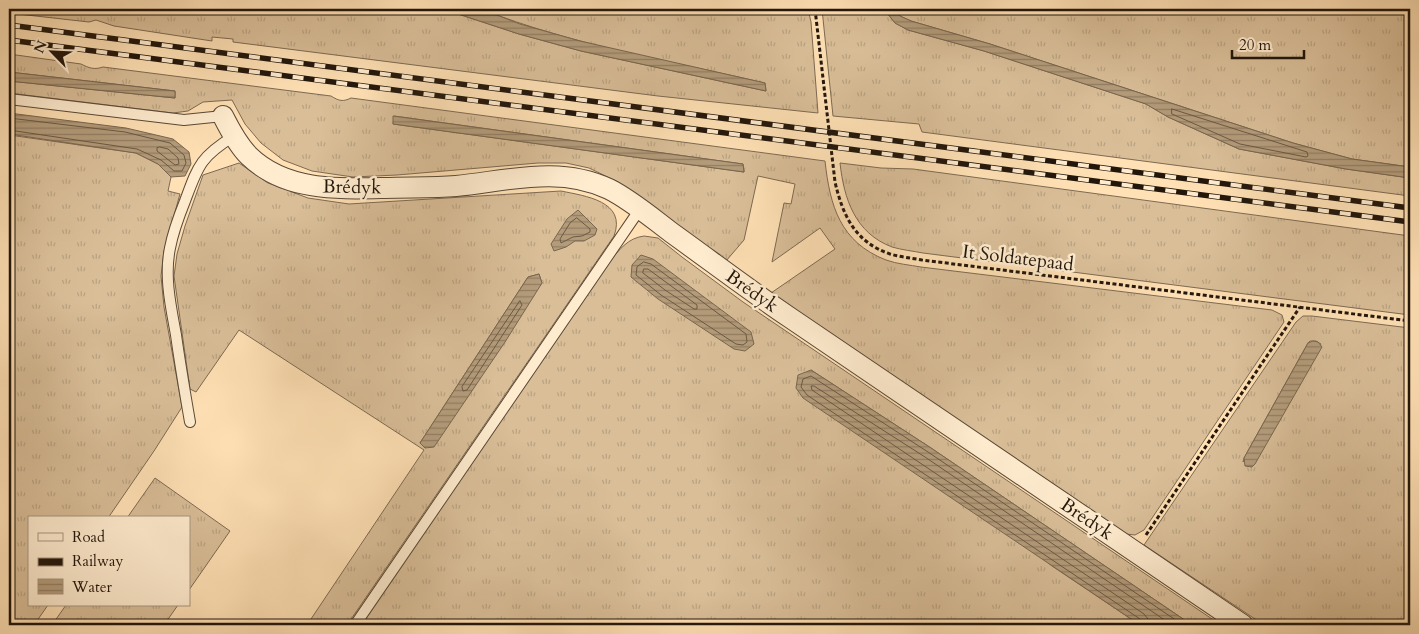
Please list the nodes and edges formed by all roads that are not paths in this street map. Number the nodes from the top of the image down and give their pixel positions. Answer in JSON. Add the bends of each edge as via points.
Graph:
{"nodes":[{"id":1,"x":9,"y":99,"type":"edge"},
{"id":2,"x":223,"y":116,"type":"joint"},
{"id":3,"x":234,"y":136,"type":"junction"},
{"id":4,"x":640,"y":209,"type":"junction"},
{"id":5,"x":190,"y":422,"type":"dead end"},
{"id":6,"x":355,"y":625,"type":"edge"},
{"id":7,"x":1243,"y":625,"type":"edge"}],
"edges":[{"from":1,"to":2,"type":"lane","via":[[184,120]]},
{"from":2,"to":3,"type":"street","name":"Brédyk"},
{"from":3,"to":4,"type":"street","name":"Brédyk","via":[[249,156],[270,172],[311,186],[453,186],[552,175],[581,179],[609,189]]},
{"from":3,"to":5,"type":"lane","via":[[204,159],[195,173],[170,249],[171,307]]},
{"from":4,"to":6,"type":"lane"},
{"from":4,"to":7,"type":"street","name":"Brédyk","via":[[749,290]]}]}
